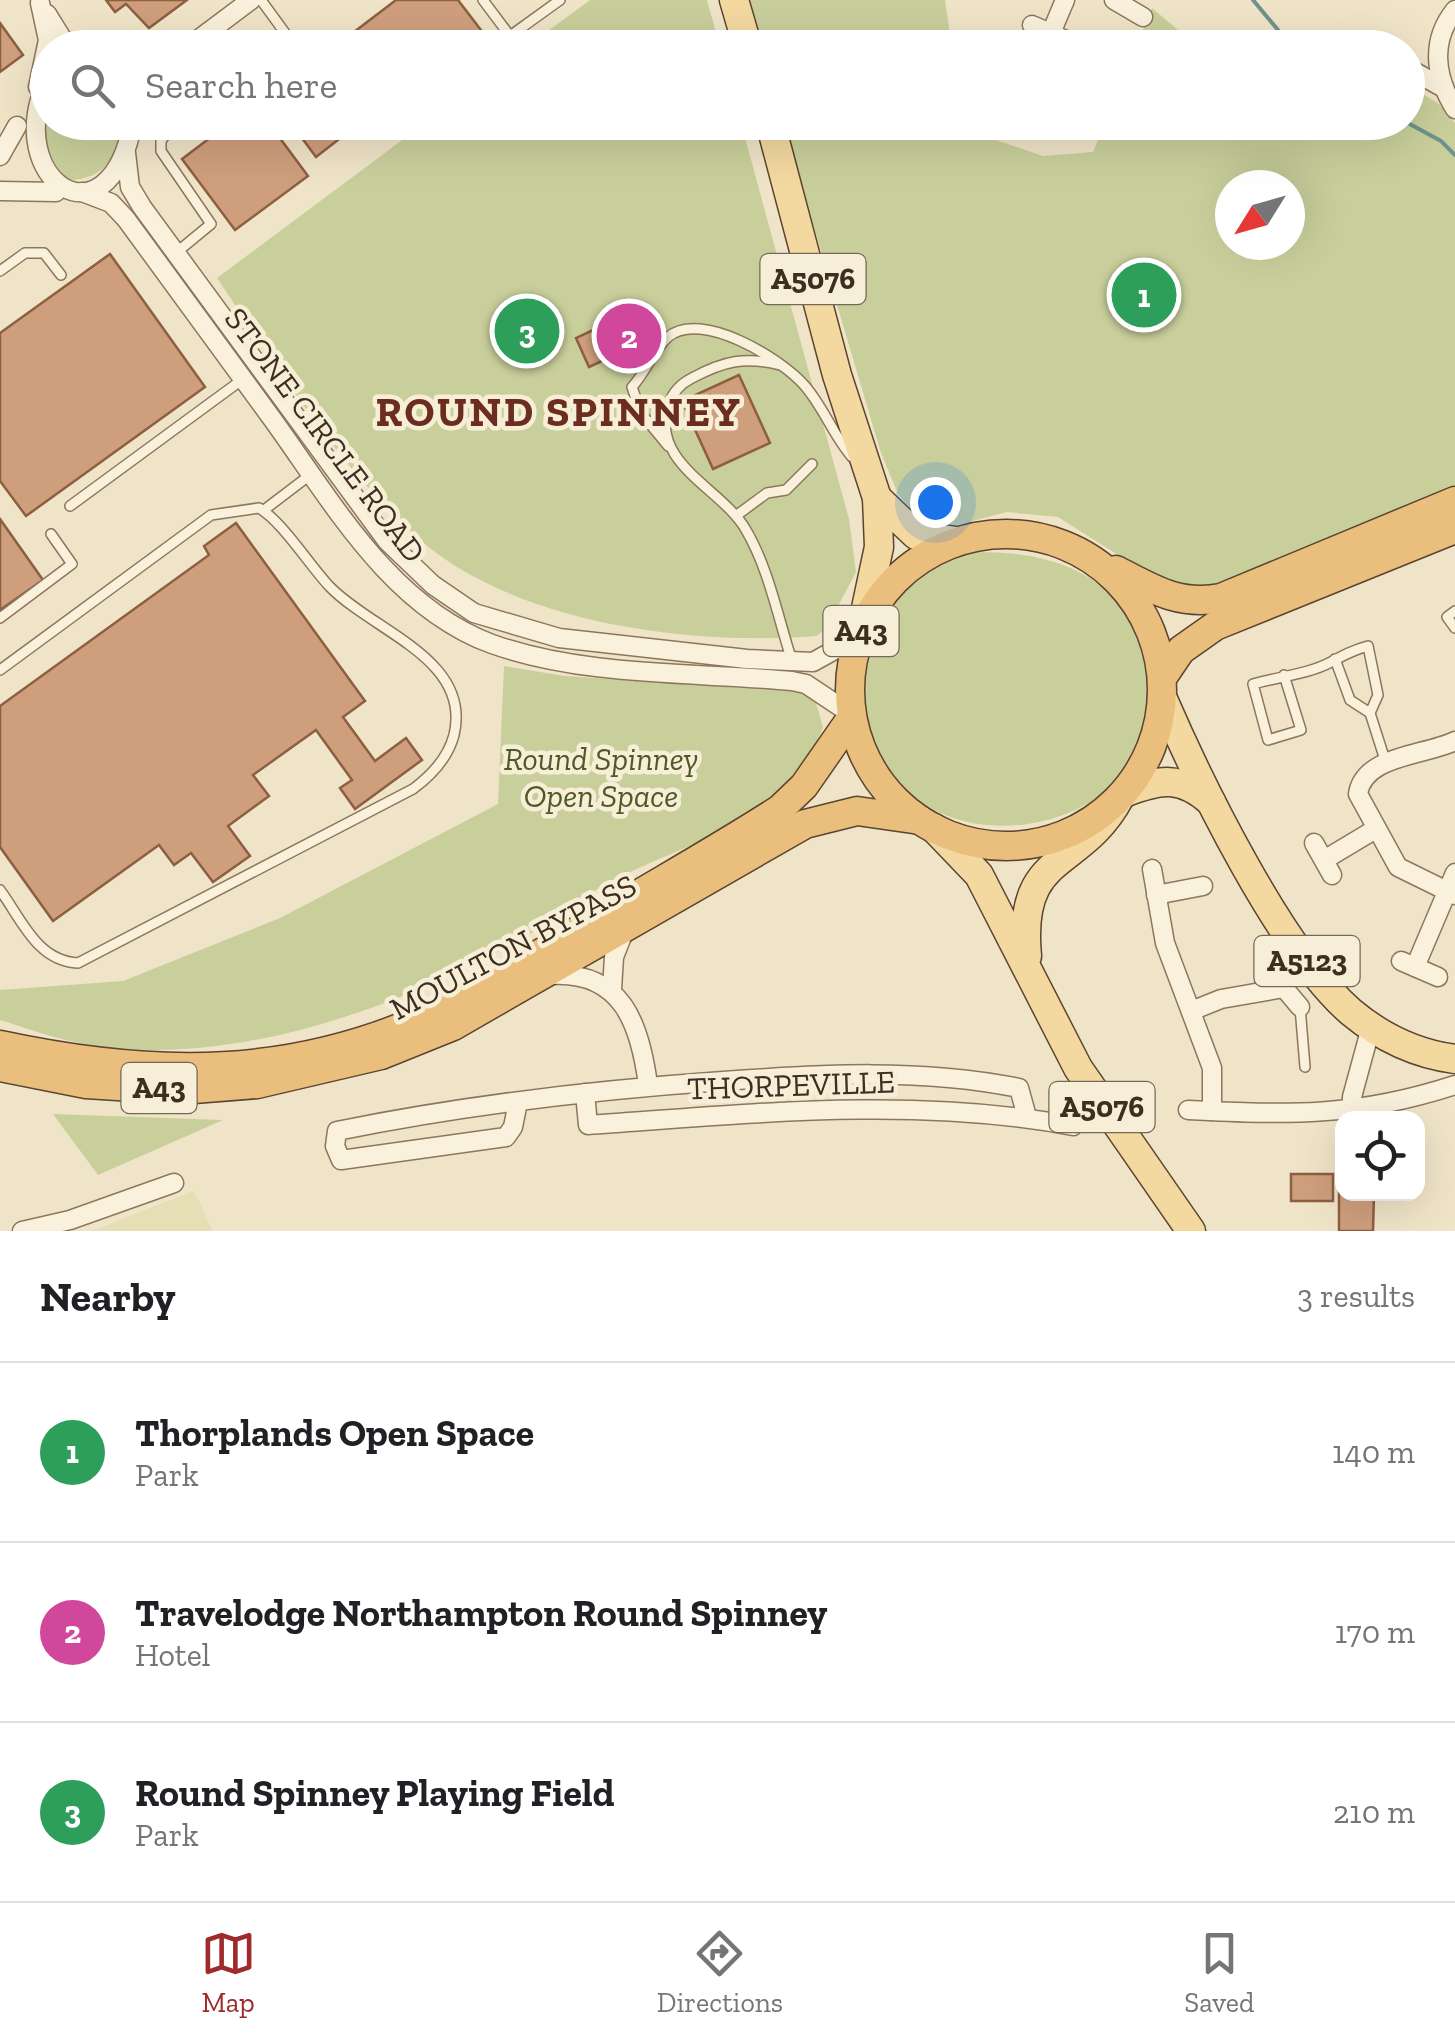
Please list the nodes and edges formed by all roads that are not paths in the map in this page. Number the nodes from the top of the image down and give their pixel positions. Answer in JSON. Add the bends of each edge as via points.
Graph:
{"nodes":[{"id":1,"x":251,"y":0,"type":"edge"},
{"id":2,"x":261,"y":0,"type":"edge"},
{"id":3,"x":483,"y":0,"type":"edge"},
{"id":4,"x":560,"y":0,"type":"edge"},
{"id":5,"x":734,"y":0,"type":"edge"},
{"id":6,"x":1065,"y":0,"type":"edge"},
{"id":7,"x":1114,"y":0,"type":"edge"},
{"id":8,"x":40,"y":2,"type":"edge"},
{"id":9,"x":1455,"y":10,"type":"edge"},
{"id":10,"x":1143,"y":17,"type":"dead end"},
{"id":11,"x":1032,"y":25,"type":"dead end"},
{"id":12,"x":44,"y":30,"type":"edge"},
{"id":13,"x":57,"y":30,"type":"edge"},
{"id":14,"x":214,"y":30,"type":"edge"},
{"id":15,"x":283,"y":30,"type":"edge"},
{"id":16,"x":506,"y":30,"type":"edge"},
{"id":17,"x":518,"y":30,"type":"edge"},
{"id":18,"x":743,"y":30,"type":"edge"},
{"id":19,"x":1039,"y":30,"type":"edge"},
{"id":20,"x":1057,"y":30,"type":"edge"},
{"id":21,"x":1425,"y":78,"type":"edge"},
{"id":22,"x":1440,"y":86,"type":"junction"},
{"id":23,"x":30,"y":106,"type":"edge"},
{"id":24,"x":1455,"y":110,"type":"edge"},
{"id":25,"x":20,"y":122,"type":"junction"},
{"id":26,"x":129,"y":140,"type":"edge"},
{"id":27,"x":163,"y":140,"type":"edge"},
{"id":28,"x":775,"y":140,"type":"edge"},
{"id":29,"x":126,"y":153,"type":"junction"},
{"id":30,"x":0,"y":156,"type":"edge"},
{"id":31,"x":0,"y":191,"type":"edge"},
{"id":32,"x":62,"y":192,"type":"junction"},
{"id":33,"x":82,"y":192,"type":"junction"},
{"id":34,"x":174,"y":254,"type":"junction"},
{"id":35,"x":0,"y":271,"type":"edge"},
{"id":36,"x":61,"y":275,"type":"dead end"},
{"id":37,"x":780,"y":365,"type":"junction"},
{"id":38,"x":243,"y":380,"type":"junction"},
{"id":39,"x":670,"y":447,"type":"junction"},
{"id":40,"x":812,"y":464,"type":"dead end"},
{"id":41,"x":312,"y":474,"type":"junction"},
{"id":42,"x":874,"y":488,"type":"junction"},
{"id":43,"x":1455,"y":502,"type":"edge"},
{"id":44,"x":70,"y":506,"type":"dead end"},
{"id":45,"x":264,"y":510,"type":"junction"},
{"id":46,"x":737,"y":515,"type":"junction"},
{"id":47,"x":1455,"y":530,"type":"edge"},
{"id":48,"x":52,"y":534,"type":"dead end"},
{"id":49,"x":956,"y":541,"type":"junction"},
{"id":50,"x":1088,"y":556,"type":"junction"},
{"id":51,"x":1455,"y":612,"type":"edge"},
{"id":52,"x":0,"y":618,"type":"edge"},
{"id":53,"x":1455,"y":628,"type":"edge"},
{"id":54,"x":860,"y":632,"type":"junction"},
{"id":55,"x":1335,"y":659,"type":"junction"},
{"id":56,"x":792,"y":662,"type":"junction"},
{"id":57,"x":0,"y":670,"type":"edge"},
{"id":58,"x":1284,"y":675,"type":"junction"},
{"id":59,"x":1162,"y":688,"type":"junction"},
{"id":60,"x":1370,"y":713,"type":"junction"},
{"id":61,"x":852,"y":715,"type":"junction"},
{"id":62,"x":1455,"y":741,"type":"edge"},
{"id":63,"x":1386,"y":763,"type":"junction"},
{"id":64,"x":1122,"y":795,"type":"junction"},
{"id":65,"x":1212,"y":803,"type":"junction"},
{"id":66,"x":927,"y":824,"type":"junction"},
{"id":67,"x":1374,"y":830,"type":"junction"},
{"id":68,"x":1324,"y":859,"type":"dead end"},
{"id":69,"x":1152,"y":869,"type":"dead end"},
{"id":70,"x":1455,"y":873,"type":"edge"},
{"id":71,"x":1203,"y":886,"type":"dead end"},
{"id":72,"x":0,"y":890,"type":"edge"},
{"id":73,"x":1451,"y":893,"type":"edge"},
{"id":74,"x":1156,"y":895,"type":"junction"},
{"id":75,"x":625,"y":929,"type":"junction"},
{"id":76,"x":1281,"y":967,"type":"dead end"},
{"id":77,"x":1029,"y":972,"type":"junction"},
{"id":78,"x":544,"y":976,"type":"junction"},
{"id":79,"x":1438,"y":977,"type":"dead end"},
{"id":80,"x":1284,"y":988,"type":"junction"},
{"id":81,"x":612,"y":989,"type":"junction"},
{"id":82,"x":1300,"y":1007,"type":"joint"},
{"id":83,"x":1191,"y":1010,"type":"junction"},
{"id":84,"x":1372,"y":1027,"type":"junction"},
{"id":85,"x":0,"y":1045,"type":"edge"},
{"id":86,"x":1455,"y":1059,"type":"edge"},
{"id":87,"x":0,"y":1067,"type":"edge"},
{"id":88,"x":1305,"y":1067,"type":"dead end"},
{"id":89,"x":648,"y":1085,"type":"junction"},
{"id":90,"x":1455,"y":1085,"type":"edge"},
{"id":91,"x":585,"y":1093,"type":"junction"},
{"id":92,"x":518,"y":1102,"type":"junction"},
{"id":93,"x":1188,"y":1110,"type":"dead end"},
{"id":94,"x":1212,"y":1111,"type":"junction"},
{"id":95,"x":1352,"y":1111,"type":"joint"},
{"id":96,"x":1335,"y":1113,"type":"edge"},
{"id":97,"x":1027,"y":1117,"type":"junction"},
{"id":98,"x":1073,"y":1126,"type":"dead end"},
{"id":99,"x":174,"y":1183,"type":"dead end"},
{"id":100,"x":22,"y":1231,"type":"edge"},
{"id":101,"x":1191,"y":1231,"type":"edge"}],
"edges":[{"from":1,"to":14,"type":"street"},
{"from":2,"to":15,"type":"lane"},
{"from":3,"to":16,"type":"lane"},
{"from":4,"to":17,"type":"lane"},
{"from":5,"to":18,"type":"main road"},
{"from":6,"to":20,"type":"street"},
{"from":7,"to":10,"type":"street"},
{"from":8,"to":12,"type":"street"},
{"from":8,"to":13,"type":"street"},
{"from":9,"to":22,"type":"street","via":[[1438,48]]},
{"from":11,"to":19,"type":"street"},
{"from":21,"to":22,"type":"street"},
{"from":22,"to":24,"type":"street"},
{"from":23,"to":25,"type":"street"},
{"from":25,"to":30,"type":"street"},
{"from":25,"to":32,"type":"street","via":[[18,144],[28,166]]},
{"from":26,"to":29,"type":"street","name":"STONE CIRCLE ROAD"},
{"from":27,"to":34,"type":"lane","via":[[161,151],[211,224]]},
{"from":28,"to":42,"type":"main road","number":"A5076"},
{"from":29,"to":33,"type":"street","via":[[106,181]]},
{"from":29,"to":34,"type":"street","name":"STONE CIRCLE ROAD","via":[[130,187]]},
{"from":31,"to":32,"type":"street"},
{"from":32,"to":33,"type":"street"},
{"from":33,"to":38,"type":"street","name":"STONE CIRCLE ROAD","via":[[111,202],[126,219]]},
{"from":34,"to":56,"type":"street","name":"STONE CIRCLE ROAD","via":[[387,541],[452,599],[528,632]]},
{"from":35,"to":36,"type":"lane","via":[[24,253],[44,253]]},
{"from":37,"to":39,"type":"lane","via":[[726,360],[686,381],[667,408]]},
{"from":37,"to":39,"type":"lane","via":[[713,330],[682,329],[666,338],[632,386],[641,414]]},
{"from":37,"to":42,"type":"lane","via":[[805,386]]},
{"from":38,"to":41,"type":"street","name":"STONE CIRCLE ROAD"},
{"from":38,"to":44,"type":"lane"},
{"from":39,"to":46,"type":"lane"},
{"from":40,"to":46,"type":"lane","via":[[786,490],[767,493]]},
{"from":41,"to":45,"type":"lane"},
{"from":41,"to":61,"type":"street","name":"STONE CIRCLE ROAD","via":[[393,578],[423,606],[489,643],[549,658],[792,681]]},
{"from":42,"to":49,"type":"main road","number":"A5076","via":[[916,535]]},
{"from":42,"to":54,"type":"main road","number":"A5076","via":[[879,548]]},
{"from":43,"to":50,"type":"highway","number":"A43","via":[[1264,582],[1196,603],[1174,600]]},
{"from":45,"to":57,"type":"lane","via":[[211,515]]},
{"from":45,"to":72,"type":"lane","via":[[332,589],[450,682],[457,719],[436,769],[414,788],[78,962],[54,958],[39,946]]},
{"from":46,"to":56,"type":"lane","via":[[755,546]]},
{"from":47,"to":59,"type":"highway","number":"A43","via":[[1215,626],[1181,650]]},
{"from":48,"to":52,"type":"lane","via":[[72,564]]},
{"from":49,"to":50,"type":"highway","number":"A43","via":[[1024,534]]},
{"from":49,"to":54,"type":"highway","number":"A43","via":[[900,574]]},
{"from":50,"to":59,"type":"highway","number":"A43","via":[[1122,585],[1147,621]]},
{"from":51,"to":53,"type":"lane","via":[[1446,617]]},
{"from":54,"to":56,"type":"street","name":"STONE CIRCLE ROAD","via":[[829,658]]},
{"from":54,"to":61,"type":"highway","number":"A43","via":[[850,675]]},
{"from":55,"to":58,"type":"lane"},
{"from":55,"to":60,"type":"lane","via":[[1350,700]]},
{"from":55,"to":60,"type":"lane","via":[[1368,646],[1378,696]]},
{"from":58,"to":58,"type":"lane","via":[[1253,684],[1268,740],[1301,730]]},
{"from":59,"to":64,"type":"highway","number":"A43","via":[[1151,748]]},
{"from":59,"to":65,"type":"main road","number":"A5123"},
{"from":60,"to":63,"type":"lane"},
{"from":61,"to":66,"type":"highway","number":"A43","via":[[868,764],[891,795]]},
{"from":61,"to":85,"type":"highway","name":"MOULTON BYPASS","number":"A43","via":[[804,786],[780,808],[484,987],[408,1024],[291,1059],[186,1070],[104,1066]]},
{"from":62,"to":63,"type":"street"},
{"from":63,"to":67,"type":"street","via":[[1369,771],[1358,788]]},
{"from":64,"to":65,"type":"main road","via":[[1153,782],[1183,782]]},
{"from":64,"to":66,"type":"highway","number":"A43","via":[[1080,828],[1032,844],[982,844]]},
{"from":64,"to":77,"type":"main road","number":"A5076","via":[[1095,834],[1034,885],[1024,926]]},
{"from":65,"to":84,"type":"main road","number":"A5123","via":[[1320,980]]},
{"from":66,"to":75,"type":"highway","name":"MOULTON BYPASS","number":"A43","via":[[858,811],[805,824]]},
{"from":66,"to":77,"type":"main road","number":"A5076","via":[[979,875]]},
{"from":67,"to":68,"type":"street"},
{"from":67,"to":73,"type":"street","via":[[1402,871]]},
{"from":69,"to":74,"type":"street"},
{"from":70,"to":73,"type":"street"},
{"from":71,"to":74,"type":"street"},
{"from":73,"to":79,"type":"street","via":[[1408,964]]},
{"from":74,"to":83,"type":"street","via":[[1165,943]]},
{"from":75,"to":78,"type":"highway","name":"MOULTON BYPASS","number":"A43"},
{"from":75,"to":81,"type":"street"},
{"from":76,"to":80,"type":"street"},
{"from":77,"to":101,"type":"main road","number":"A5076","via":[[1096,1098]]},
{"from":78,"to":81,"type":"street","via":[[590,978]]},
{"from":78,"to":87,"type":"highway","name":"MOULTON BYPASS","number":"A43","via":[[453,1026],[381,1055],[257,1084],[181,1090],[86,1084]]},
{"from":80,"to":82,"type":"street"},
{"from":80,"to":83,"type":"street"},
{"from":81,"to":89,"type":"street","name":"THORPEVILLE","via":[[643,1046]]},
{"from":82,"to":88,"type":"lane"},
{"from":83,"to":94,"type":"street","via":[[1212,1068]]},
{"from":84,"to":86,"type":"main road","number":"A5123","via":[[1403,1045]]},
{"from":84,"to":95,"type":"street"},
{"from":89,"to":91,"type":"street","name":"THORPEVILLE"},
{"from":89,"to":97,"type":"street","name":"THORPEVILLE","via":[[915,1075],[1019,1088]]},
{"from":90,"to":95,"type":"street"},
{"from":91,"to":92,"type":"street","name":"THORPEVILLE"},
{"from":91,"to":97,"type":"street","name":"THORPEVILLE","via":[[588,1125],[876,1110]]},
{"from":92,"to":92,"type":"street","name":"THORPEVILLE","via":[[506,1137],[341,1160],[335,1146],[337,1131]]},
{"from":93,"to":94,"type":"street"},
{"from":94,"to":96,"type":"street"},
{"from":97,"to":98,"type":"street","name":"THORPEVILLE"},
{"from":99,"to":100,"type":"street"}]}
